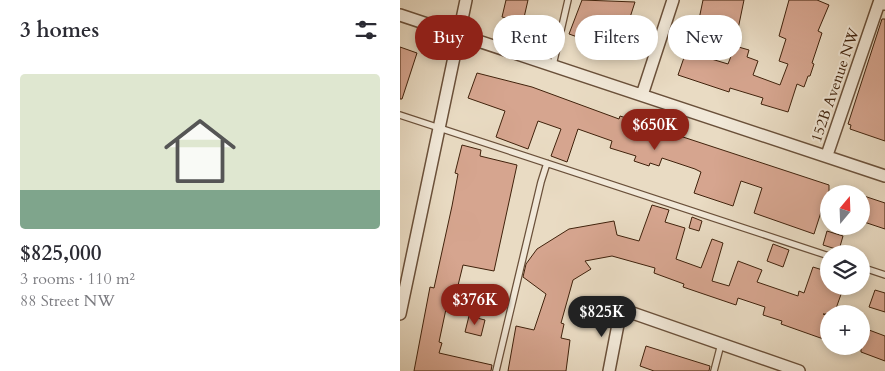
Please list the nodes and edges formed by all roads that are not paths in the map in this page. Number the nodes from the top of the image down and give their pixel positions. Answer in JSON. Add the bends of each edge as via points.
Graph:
{"nodes":[{"id":1,"x":466,"y":0,"type":"edge"},
{"id":2,"x":568,"y":0,"type":"edge"},
{"id":3,"x":673,"y":0,"type":"edge"},
{"id":4,"x":885,"y":4,"type":"edge"},
{"id":5,"x":400,"y":15,"type":"edge"},
{"id":6,"x":463,"y":15,"type":"edge"},
{"id":7,"x":415,"y":20,"type":"edge"},
{"id":8,"x":483,"y":43,"type":"edge"},
{"id":9,"x":455,"y":60,"type":"edge"},
{"id":10,"x":553,"y":66,"type":"junction"},
{"id":11,"x":642,"y":95,"type":"junction"},
{"id":12,"x":400,"y":115,"type":"edge"},
{"id":13,"x":440,"y":127,"type":"junction"},
{"id":14,"x":828,"y":155,"type":"junction"},
{"id":15,"x":547,"y":163,"type":"junction"},
{"id":16,"x":885,"y":176,"type":"edge"},
{"id":17,"x":820,"y":253,"type":"edge"},
{"id":18,"x":870,"y":270,"type":"edge"},
{"id":19,"x":885,"y":275,"type":"edge"},
{"id":20,"x":400,"y":314,"type":"edge"},
{"id":21,"x":721,"y":344,"type":"junction"},
{"id":22,"x":496,"y":371,"type":"edge"},
{"id":23,"x":609,"y":371,"type":"edge"},
{"id":24,"x":714,"y":371,"type":"edge"},
{"id":25,"x":799,"y":371,"type":"edge"}],
"edges":[{"from":1,"to":6,"type":"street"},
{"from":2,"to":10,"type":"lane"},
{"from":3,"to":11,"type":"street"},
{"from":4,"to":14,"type":"street","name":"152B Avenue NW","via":[[879,3]]},
{"from":5,"to":7,"type":"street","name":"152B Avenue NW"},
{"from":8,"to":10,"type":"street","name":"152B Avenue NW"},
{"from":9,"to":13,"type":"street"},
{"from":10,"to":11,"type":"street","name":"152B Avenue NW"},
{"from":11,"to":14,"type":"street","name":"152B Avenue NW"},
{"from":12,"to":13,"type":"lane"},
{"from":13,"to":15,"type":"lane"},
{"from":13,"to":20,"type":"street"},
{"from":14,"to":16,"type":"street","name":"152B Avenue NW"},
{"from":15,"to":17,"type":"lane"},
{"from":15,"to":22,"type":"lane"},
{"from":18,"to":19,"type":"lane"},
{"from":21,"to":23,"type":"street","via":[[621,309]]},
{"from":21,"to":24,"type":"lane"},
{"from":21,"to":25,"type":"street"}]}
